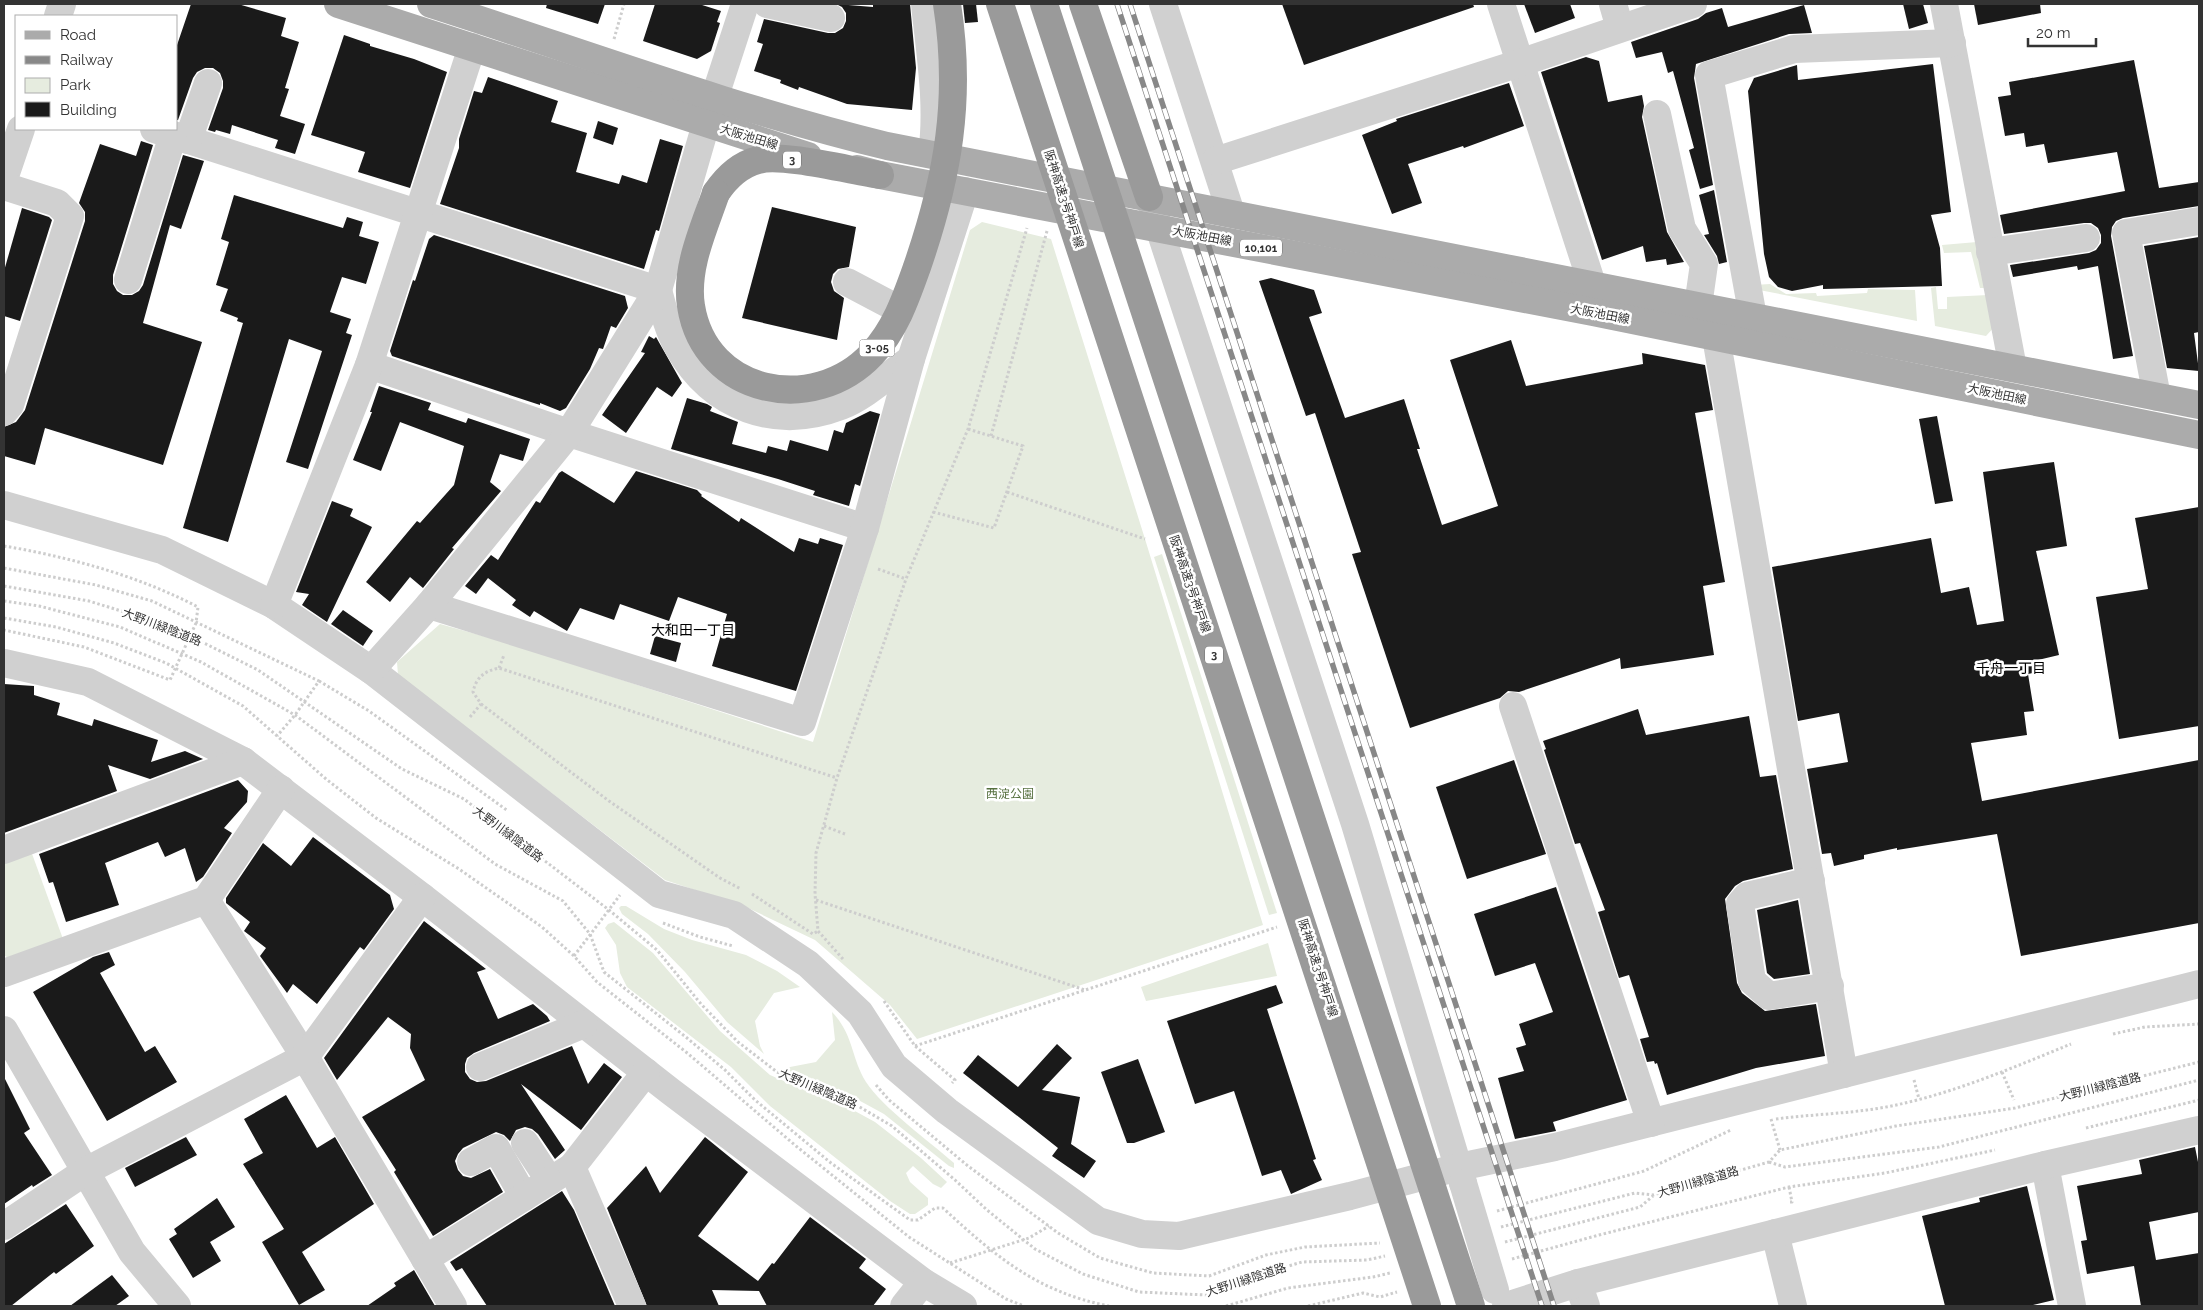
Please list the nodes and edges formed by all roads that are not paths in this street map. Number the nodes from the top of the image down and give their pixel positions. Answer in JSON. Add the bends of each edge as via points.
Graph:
{"nodes":[{"id":1,"x":338,"y":4,"type":"edge"},
{"id":2,"x":430,"y":4,"type":"edge"},
{"id":3,"x":745,"y":4,"type":"edge"},
{"id":4,"x":767,"y":4,"type":"edge"},
{"id":5,"x":925,"y":4,"type":"edge"},
{"id":6,"x":947,"y":4,"type":"edge"},
{"id":7,"x":1000,"y":4,"type":"edge"},
{"id":8,"x":1044,"y":4,"type":"edge"},
{"id":9,"x":1082,"y":4,"type":"edge"},
{"id":10,"x":1163,"y":4,"type":"edge"},
{"id":11,"x":1501,"y":4,"type":"edge"},
{"id":12,"x":1693,"y":4,"type":"edge"},
{"id":13,"x":1944,"y":4,"type":"edge"},
{"id":14,"x":482,"y":12,"type":"edge"},
{"id":15,"x":1616,"y":16,"type":"edge"},
{"id":16,"x":831,"y":18,"type":"dead end"},
{"id":17,"x":1952,"y":43,"type":"junction"},
{"id":18,"x":472,"y":47,"type":"junction"},
{"id":19,"x":1520,"y":63,"type":"junction"},
{"id":20,"x":208,"y":83,"type":"dead end"},
{"id":21,"x":715,"y":96,"type":"junction"},
{"id":22,"x":1657,"y":114,"type":"dead end"},
{"id":23,"x":706,"y":124,"type":"junction"},
{"id":24,"x":178,"y":126,"type":"edge"},
{"id":25,"x":22,"y":130,"type":"edge"},
{"id":26,"x":172,"y":135,"type":"edge"},
{"id":27,"x":932,"y":154,"type":"junction"},
{"id":28,"x":1215,"y":161,"type":"junction"},
{"id":29,"x":880,"y":175,"type":"junction"},
{"id":30,"x":4,"y":179,"type":"edge"},
{"id":31,"x":4,"y":186,"type":"edge"},
{"id":32,"x":966,"y":191,"type":"junction"},
{"id":33,"x":716,"y":193,"type":"joint"},
{"id":34,"x":1149,"y":197,"type":"junction"},
{"id":35,"x":418,"y":213,"type":"junction"},
{"id":36,"x":1231,"y":213,"type":"junction"},
{"id":37,"x":2199,"y":221,"type":"edge"},
{"id":38,"x":1159,"y":228,"type":"junction"},
{"id":39,"x":2086,"y":238,"type":"dead end"},
{"id":40,"x":1990,"y":252,"type":"junction"},
{"id":41,"x":128,"y":280,"type":"dead end"},
{"id":42,"x":847,"y":282,"type":"dead end"},
{"id":43,"x":1592,"y":284,"type":"junction"},
{"id":44,"x":658,"y":290,"type":"junction"},
{"id":45,"x":1698,"y":306,"type":"junction"},
{"id":46,"x":900,"y":310,"type":"junction"},
{"id":47,"x":1753,"y":317,"type":"junction"},
{"id":48,"x":1716,"y":337,"type":"junction"},
{"id":49,"x":911,"y":359,"type":"junction"},
{"id":50,"x":369,"y":365,"type":"junction"},
{"id":51,"x":2013,"y":368,"type":"junction"},
{"id":52,"x":2157,"y":397,"type":"junction"},
{"id":53,"x":2199,"y":405,"type":"edge"},
{"id":54,"x":4,"y":412,"type":"edge"},
{"id":55,"x":569,"y":433,"type":"junction"},
{"id":56,"x":2199,"y":436,"type":"edge"},
{"id":57,"x":4,"y":505,"type":"edge"},
{"id":58,"x":865,"y":528,"type":"junction"},
{"id":59,"x":274,"y":605,"type":"junction"},
{"id":60,"x":429,"y":605,"type":"junction"},
{"id":61,"x":4,"y":663,"type":"edge"},
{"id":62,"x":371,"y":670,"type":"junction"},
{"id":63,"x":1513,"y":706,"type":"dead end"},
{"id":64,"x":243,"y":762,"type":"junction"},
{"id":65,"x":281,"y":789,"type":"junction"},
{"id":66,"x":4,"y":850,"type":"edge"},
{"id":67,"x":1811,"y":881,"type":"junction"},
{"id":68,"x":422,"y":897,"type":"junction"},
{"id":69,"x":206,"y":900,"type":"junction"},
{"id":70,"x":4,"y":973,"type":"edge"},
{"id":71,"x":2199,"y":984,"type":"edge"},
{"id":72,"x":1830,"y":986,"type":"junction"},
{"id":73,"x":584,"y":1024,"type":"junction"},
{"id":74,"x":4,"y":1030,"type":"edge"},
{"id":75,"x":305,"y":1057,"type":"junction"},
{"id":76,"x":480,"y":1067,"type":"dead end"},
{"id":77,"x":646,"y":1072,"type":"junction"},
{"id":78,"x":1844,"y":1074,"type":"junction"},
{"id":79,"x":1651,"y":1123,"type":"junction"},
{"id":80,"x":2199,"y":1130,"type":"edge"},
{"id":81,"x":524,"y":1143,"type":"dead end"},
{"id":82,"x":471,"y":1162,"type":"dead end"},
{"id":83,"x":2045,"y":1164,"type":"junction"},
{"id":84,"x":86,"y":1171,"type":"junction"},
{"id":85,"x":561,"y":1174,"type":"junction"},
{"id":86,"x":1461,"y":1175,"type":"junction"},
{"id":87,"x":524,"y":1197,"type":"junction"},
{"id":88,"x":4,"y":1226,"type":"edge"},
{"id":89,"x":1775,"y":1233,"type":"junction"},
{"id":90,"x":425,"y":1259,"type":"junction"},
{"id":91,"x":923,"y":1282,"type":"junction"},
{"id":92,"x":1582,"y":1294,"type":"edge"},
{"id":93,"x":1501,"y":1301,"type":"edge"},
{"id":94,"x":177,"y":1306,"type":"edge"},
{"id":95,"x":453,"y":1306,"type":"edge"},
{"id":96,"x":632,"y":1306,"type":"edge"},
{"id":97,"x":904,"y":1306,"type":"edge"},
{"id":98,"x":963,"y":1306,"type":"edge"},
{"id":99,"x":1427,"y":1306,"type":"edge"},
{"id":100,"x":1471,"y":1306,"type":"edge"},
{"id":101,"x":1794,"y":1306,"type":"edge"},
{"id":102,"x":2072,"y":1306,"type":"edge"}],
"edges":[{"from":1,"to":18,"type":"main road","name":"大阪池田線","number":"10,101"},
{"from":2,"to":14,"type":"main road","number":"10,101"},
{"from":3,"to":21,"type":"street"},
{"from":4,"to":16,"type":"street"},
{"from":5,"to":27,"type":"street","via":[[933,72],[935,133]]},
{"from":6,"to":46,"type":"highway","number":"3-05","bridge":true,"via":[[954,98],[951,136],[933,221]]},
{"from":7,"to":99,"type":"highway","name":"阪神高速3号神戸線","number":"3","bridge":true,"via":[[1288,874]]},
{"from":8,"to":100,"type":"highway","bridge":true},
{"from":9,"to":34,"type":"highway"},
{"from":10,"to":28,"type":"street"},
{"from":11,"to":19,"type":"street"},
{"from":12,"to":15,"type":"street"},
{"from":13,"to":17,"type":"street"},
{"from":14,"to":21,"type":"main road","number":"10,101"},
{"from":15,"to":19,"type":"street"},
{"from":17,"to":40,"type":"street"},
{"from":17,"to":47,"type":"street","via":[[1794,49],[1709,75]]},
{"from":18,"to":23,"type":"main road","name":"大阪池田線","number":"10,101"},
{"from":18,"to":35,"type":"street"},
{"from":19,"to":28,"type":"street"},
{"from":19,"to":43,"type":"street"},
{"from":20,"to":24,"type":"street"},
{"from":21,"to":27,"type":"main road","number":"10,101","via":[[831,132]]},
{"from":22,"to":45,"type":"street","via":[[1682,229],[1704,264]]},
{"from":23,"to":29,"type":"main road","name":"大阪池田線","number":"10,101"},
{"from":23,"to":44,"type":"street"},
{"from":25,"to":30,"type":"street"},
{"from":26,"to":35,"type":"street"},
{"from":26,"to":41,"type":"street"},
{"from":27,"to":34,"type":"main road","number":"10,101"},
{"from":28,"to":36,"type":"street"},
{"from":29,"to":32,"type":"main road","name":"大阪池田線","number":"10,101"},
{"from":29,"to":33,"type":"highway","number":"3","via":[[777,158],[758,160],[726,179]]},
{"from":31,"to":54,"type":"street","via":[[57,203],[70,216],[10,405]]},
{"from":32,"to":38,"type":"main road","name":"大阪池田線","number":"10,101"},
{"from":32,"to":49,"type":"street"},
{"from":33,"to":46,"type":"highway","number":"3-05","bridge":true,"via":[[690,278],[691,305],[696,328],[708,350],[724,368],[765,388],[787,391],[812,389],[855,370],[887,336]]},
{"from":34,"to":36,"type":"main road","number":"10,101"},
{"from":34,"to":38,"type":"street"},
{"from":35,"to":44,"type":"street"},
{"from":35,"to":50,"type":"street"},
{"from":36,"to":43,"type":"main road","number":"10,101"},
{"from":37,"to":52,"type":"street","via":[[2126,233]]},
{"from":38,"to":48,"type":"main road","name":"大阪池田線","number":"10,101"},
{"from":38,"to":86,"type":"street","via":[[1355,824]]},
{"from":39,"to":40,"type":"street"},
{"from":40,"to":51,"type":"street"},
{"from":42,"to":46,"type":"street"},
{"from":43,"to":45,"type":"main road","number":"10,101"},
{"from":44,"to":49,"type":"street","via":[[677,347],[695,372],[714,391],[737,405],[763,414],[791,417],[817,414],[843,405]]},
{"from":44,"to":55,"type":"street"},
{"from":45,"to":47,"type":"main road","number":"10,101"},
{"from":47,"to":51,"type":"main road","number":"10,101"},
{"from":48,"to":56,"type":"main road","name":"大阪池田線","number":"10,101"},
{"from":48,"to":67,"type":"street"},
{"from":49,"to":58,"type":"street"},
{"from":50,"to":55,"type":"street"},
{"from":50,"to":59,"type":"street"},
{"from":51,"to":52,"type":"main road","number":"10,101"},
{"from":52,"to":53,"type":"main road","number":"10,101"},
{"from":55,"to":58,"type":"street"},
{"from":55,"to":60,"type":"street"},
{"from":57,"to":59,"type":"street","via":[[162,550]]},
{"from":58,"to":60,"type":"street","via":[[802,722]]},
{"from":59,"to":62,"type":"street"},
{"from":60,"to":62,"type":"street"},
{"from":61,"to":64,"type":"street","via":[[88,682]]},
{"from":62,"to":86,"type":"street","via":[[659,894],[734,915],[808,964],[860,1013],[894,1066],[947,1111],[1098,1221],[1142,1234],[1179,1236],[1350,1196]]},
{"from":63,"to":79,"type":"street"},
{"from":64,"to":65,"type":"street"},
{"from":64,"to":66,"type":"street"},
{"from":65,"to":68,"type":"street"},
{"from":65,"to":69,"type":"street"},
{"from":67,"to":72,"type":"street"},
{"from":67,"to":72,"type":"street","via":[[1747,896],[1740,904],[1752,981],[1769,996]]},
{"from":68,"to":73,"type":"street"},
{"from":68,"to":75,"type":"street"},
{"from":69,"to":70,"type":"street"},
{"from":69,"to":75,"type":"street"},
{"from":71,"to":78,"type":"street"},
{"from":72,"to":78,"type":"street"},
{"from":73,"to":76,"type":"street"},
{"from":73,"to":77,"type":"street"},
{"from":74,"to":84,"type":"street"},
{"from":75,"to":84,"type":"street"},
{"from":75,"to":90,"type":"street"},
{"from":77,"to":85,"type":"street"},
{"from":77,"to":91,"type":"street"},
{"from":78,"to":79,"type":"street"},
{"from":79,"to":86,"type":"street"},
{"from":80,"to":83,"type":"street"},
{"from":81,"to":85,"type":"street"},
{"from":82,"to":87,"type":"street","via":[[496,1148]]},
{"from":83,"to":89,"type":"street"},
{"from":83,"to":102,"type":"street"},
{"from":84,"to":88,"type":"street"},
{"from":84,"to":94,"type":"street","via":[[132,1252]]},
{"from":85,"to":87,"type":"street"},
{"from":85,"to":96,"type":"street"},
{"from":86,"to":93,"type":"street","bridge":true},
{"from":87,"to":90,"type":"street"},
{"from":89,"to":92,"type":"street"},
{"from":89,"to":101,"type":"street"},
{"from":90,"to":95,"type":"street"},
{"from":91,"to":97,"type":"street"},
{"from":91,"to":98,"type":"street"},
{"from":92,"to":93,"type":"street"}]}
